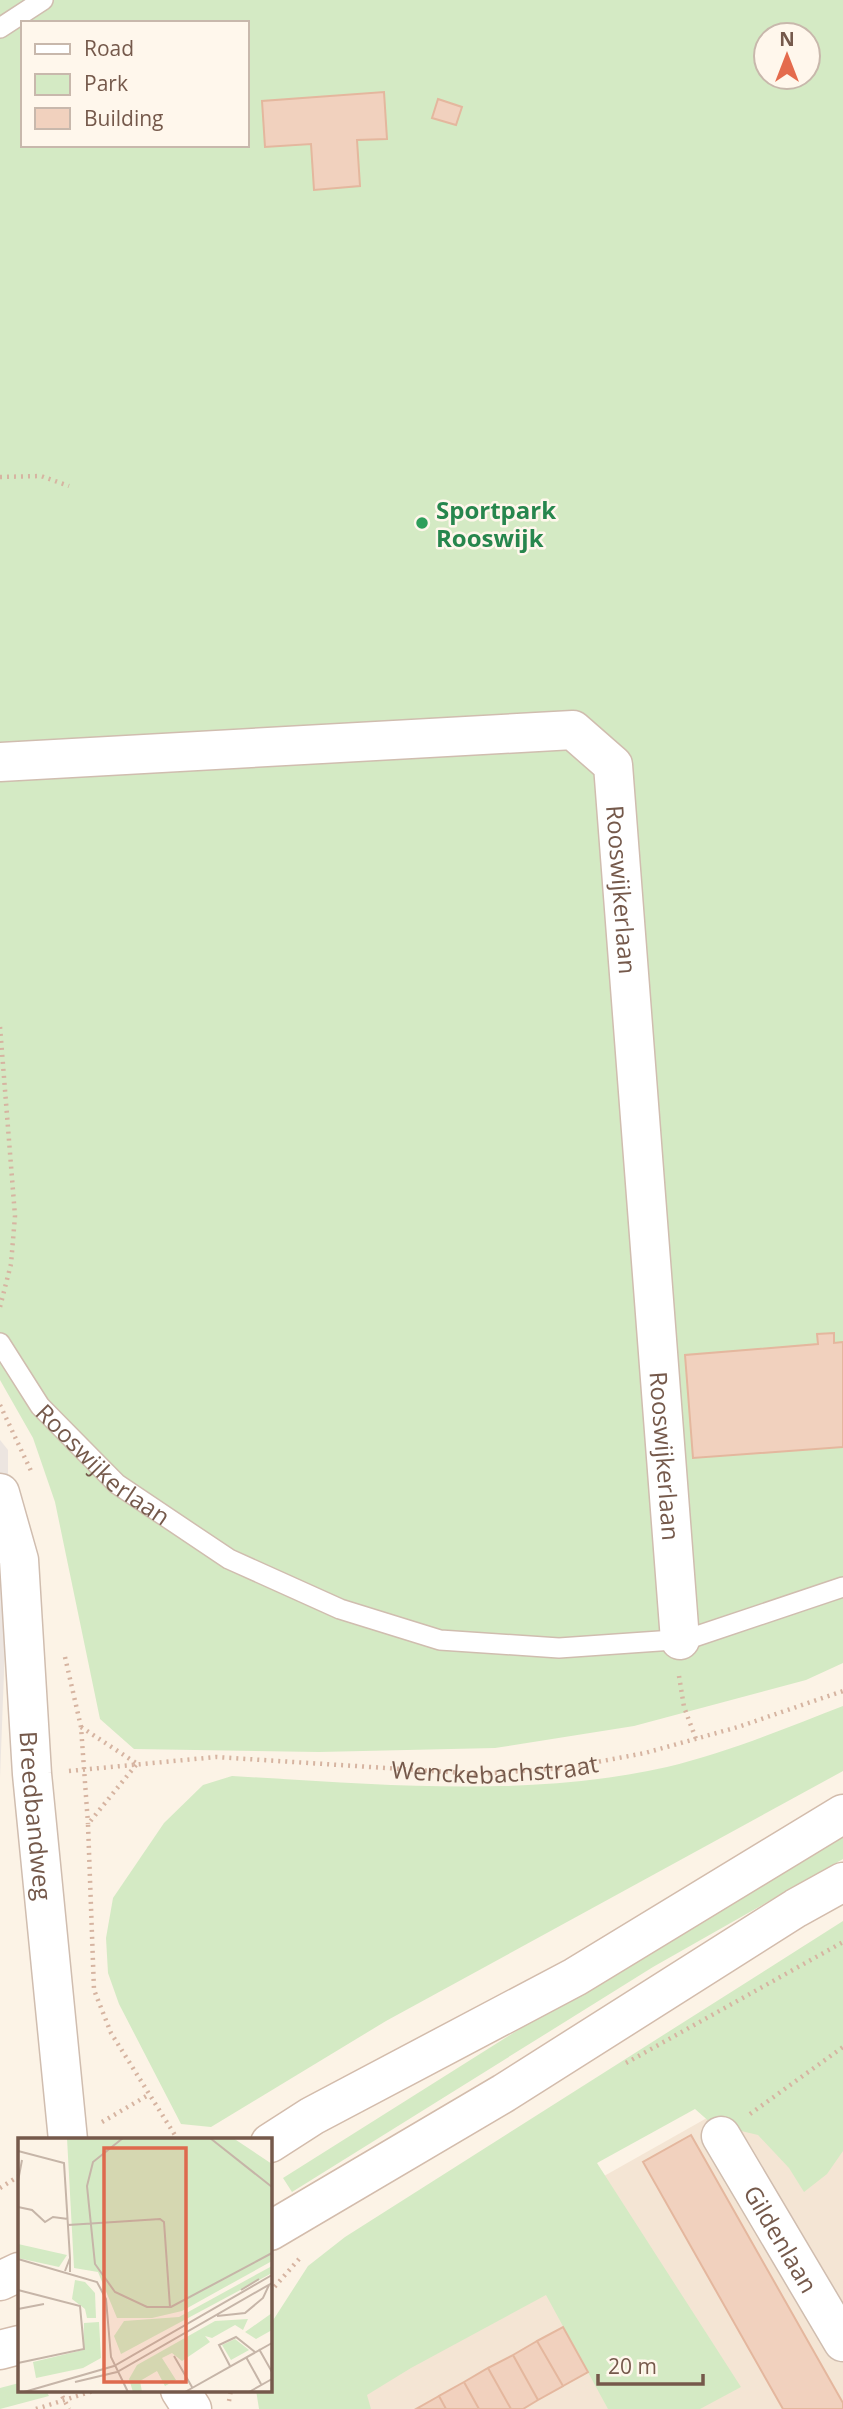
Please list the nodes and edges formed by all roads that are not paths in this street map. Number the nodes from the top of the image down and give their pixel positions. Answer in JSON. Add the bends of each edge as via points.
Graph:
{"nodes":[{"id":1,"x":43,"y":0,"type":"edge"},
{"id":2,"x":0,"y":28,"type":"edge"},
{"id":3,"x":0,"y":762,"type":"edge"},
{"id":4,"x":0,"y":1343,"type":"edge"},
{"id":5,"x":0,"y":1493,"type":"edge"},
{"id":6,"x":843,"y":1587,"type":"edge"},
{"id":7,"x":680,"y":1640,"type":"junction"},
{"id":8,"x":843,"y":1814,"type":"edge"},
{"id":9,"x":843,"y":1882,"type":"edge"},
{"id":10,"x":83,"y":2132,"type":"edge"},
{"id":11,"x":721,"y":2136,"type":"road end"},
{"id":12,"x":271,"y":2143,"type":"edge"},
{"id":13,"x":271,"y":2230,"type":"edge"},
{"id":14,"x":18,"y":2272,"type":"edge"},
{"id":15,"x":0,"y":2281,"type":"edge"},
{"id":16,"x":843,"y":2342,"type":"edge"},
{"id":17,"x":18,"y":2345,"type":"edge"},
{"id":18,"x":0,"y":2350,"type":"edge"},
{"id":19,"x":181,"y":2392,"type":"edge"},
{"id":20,"x":192,"y":2409,"type":"edge"}],
"edges":[{"from":1,"to":2,"type":"lane"},
{"from":3,"to":7,"type":"street","name":"Rooswijkerlaan","via":[[573,730],[614,765]]},
{"from":4,"to":7,"type":"lane","name":"Rooswijkerlaan","via":[[40,1406],[117,1485],[229,1559],[340,1609],[440,1640],[559,1648]]},
{"from":5,"to":10,"type":"street","name":"Breedbandweg","via":[[19,1560],[32,1774]]},
{"from":6,"to":7,"type":"lane","name":"Rooswijkerlaan"},
{"from":8,"to":12,"type":"street","via":[[575,1977],[312,2116]]},
{"from":9,"to":13,"type":"street","via":[[504,2093]]},
{"from":11,"to":16,"type":"street","name":"Gildenlaan"},
{"from":14,"to":15,"type":"street"},
{"from":17,"to":18,"type":"street"},
{"from":19,"to":20,"type":"street"}]}
